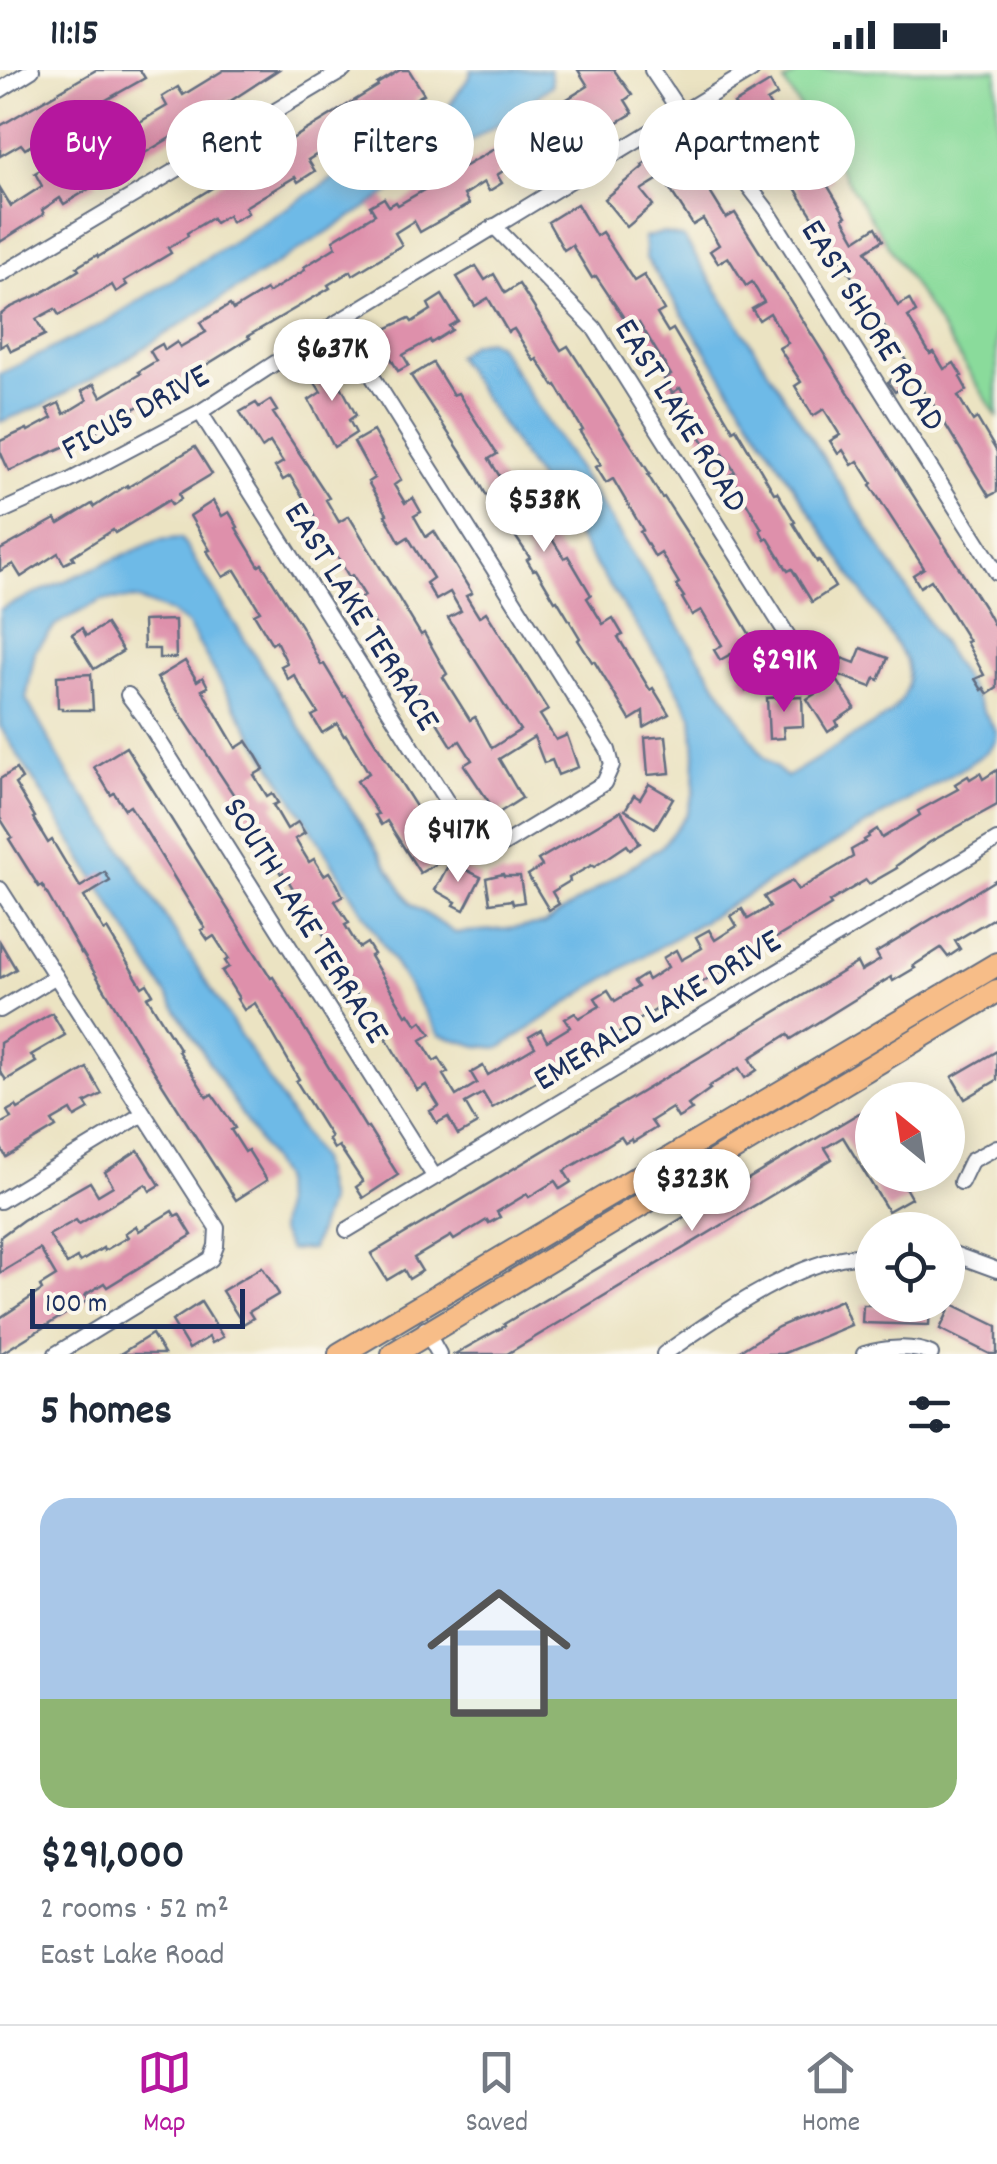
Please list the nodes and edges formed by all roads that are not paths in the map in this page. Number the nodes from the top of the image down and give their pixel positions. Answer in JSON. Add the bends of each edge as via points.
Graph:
{"nodes":[{"id":1,"x":32,"y":70,"type":"edge"},
{"id":2,"x":344,"y":70,"type":"edge"},
{"id":3,"x":652,"y":70,"type":"edge"},
{"id":4,"x":752,"y":70,"type":"edge"},
{"id":5,"x":0,"y":90,"type":"edge"},
{"id":6,"x":672,"y":100,"type":"edge"},
{"id":7,"x":701,"y":100,"type":"edge"},
{"id":8,"x":639,"y":137,"type":"edge"},
{"id":9,"x":752,"y":190,"type":"edge"},
{"id":10,"x":494,"y":226,"type":"junction"},
{"id":11,"x":0,"y":275,"type":"edge"},
{"id":12,"x":338,"y":322,"type":"junction"},
{"id":13,"x":200,"y":412,"type":"junction"},
{"id":14,"x":0,"y":512,"type":"edge"},
{"id":15,"x":997,"y":573,"type":"edge"},
{"id":16,"x":798,"y":652,"type":"dead end"},
{"id":17,"x":128,"y":695,"type":"dead end"},
{"id":18,"x":997,"y":840,"type":"edge"},
{"id":19,"x":0,"y":889,"type":"edge"},
{"id":20,"x":997,"y":964,"type":"edge"},
{"id":21,"x":56,"y":976,"type":"junction"},
{"id":22,"x":997,"y":991,"type":"edge"},
{"id":23,"x":0,"y":1010,"type":"edge"},
{"id":24,"x":143,"y":1114,"type":"junction"},
{"id":25,"x":997,"y":1146,"type":"edge"},
{"id":26,"x":965,"y":1174,"type":"edge"},
{"id":27,"x":434,"y":1176,"type":"junction"},
{"id":28,"x":0,"y":1200,"type":"edge"},
{"id":29,"x":347,"y":1230,"type":"dead end"},
{"id":30,"x":855,"y":1257,"type":"edge"},
{"id":31,"x":965,"y":1258,"type":"edge"},
{"id":32,"x":997,"y":1270,"type":"edge"},
{"id":33,"x":414,"y":1310,"type":"junction"},
{"id":34,"x":393,"y":1322,"type":"junction"},
{"id":35,"x":416,"y":1348,"type":"edge"},
{"id":36,"x":56,"y":1354,"type":"edge"},
{"id":37,"x":340,"y":1354,"type":"edge"},
{"id":38,"x":664,"y":1354,"type":"edge"},
{"id":39,"x":864,"y":1354,"type":"edge"},
{"id":40,"x":931,"y":1354,"type":"edge"}],
"edges":[{"from":1,"to":5,"type":"street"},
{"from":2,"to":11,"type":"street"},
{"from":3,"to":6,"type":"street","name":"EAST SHORE ROAD"},
{"from":4,"to":7,"type":"street","name":"FICUS DRIVE"},
{"from":8,"to":10,"type":"street","name":"FICUS DRIVE"},
{"from":9,"to":15,"type":"street","name":"EAST SHORE ROAD"},
{"from":10,"to":12,"type":"street","name":"FICUS DRIVE"},
{"from":10,"to":16,"type":"street","name":"EAST LAKE ROAD","via":[[594,328]]},
{"from":12,"to":13,"type":"street","name":"FICUS DRIVE"},
{"from":12,"to":13,"type":"street","name":"EAST LAKE TERRACE","via":[[608,750],[612,766],[604,784],[504,844],[484,845],[468,835]]},
{"from":13,"to":14,"type":"street","name":"FICUS DRIVE"},
{"from":17,"to":27,"type":"street","name":"SOUTH LAKE TERRACE"},
{"from":18,"to":27,"type":"street","name":"EMERALD LAKE DRIVE"},
{"from":19,"to":21,"type":"street"},
{"from":20,"to":33,"type":"main road"},
{"from":21,"to":23,"type":"street"},
{"from":21,"to":24,"type":"street"},
{"from":22,"to":35,"type":"main road"},
{"from":24,"to":28,"type":"street"},
{"from":24,"to":36,"type":"street","via":[[217,1228],[216,1246],[211,1258]]},
{"from":25,"to":26,"type":"street","via":[[971,1161]]},
{"from":27,"to":29,"type":"street","name":"EMERALD LAKE DRIVE"},
{"from":30,"to":38,"type":"street","via":[[785,1278]]},
{"from":31,"to":32,"type":"street"},
{"from":33,"to":34,"type":"main road"},
{"from":33,"to":35,"type":"street"},
{"from":34,"to":35,"type":"street"},
{"from":34,"to":37,"type":"main road"},
{"from":39,"to":40,"type":"street","via":[[919,1348]]}]}
